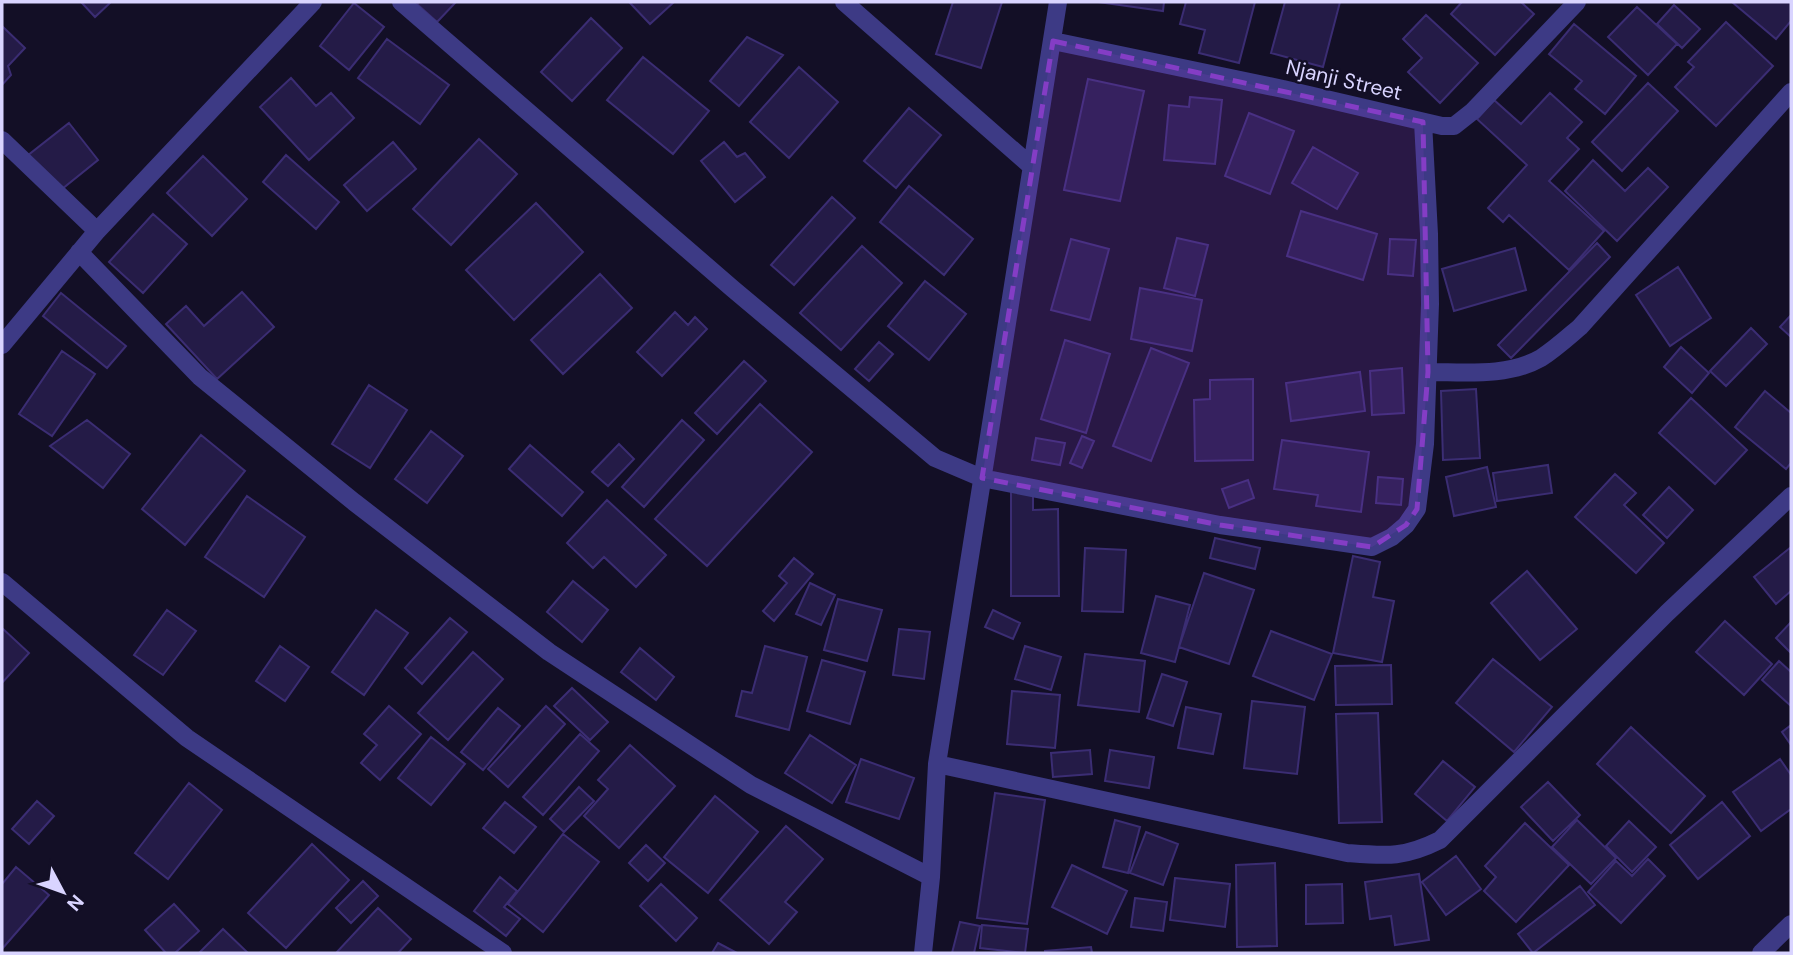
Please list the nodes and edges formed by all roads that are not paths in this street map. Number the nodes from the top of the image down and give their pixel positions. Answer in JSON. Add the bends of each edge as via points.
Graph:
{"nodes":[{"id":1,"x":313,"y":2,"type":"edge"},
{"id":2,"x":401,"y":2,"type":"edge"},
{"id":3,"x":844,"y":2,"type":"edge"},
{"id":4,"x":1058,"y":2,"type":"edge"},
{"id":5,"x":1577,"y":2,"type":"edge"},
{"id":6,"x":1053,"y":41,"type":"junction"},
{"id":7,"x":1791,"y":92,"type":"edge"},
{"id":8,"x":1423,"y":122,"type":"junction"},
{"id":9,"x":2,"y":140,"type":"edge"},
{"id":10,"x":1031,"y":166,"type":"junction"},
{"id":11,"x":97,"y":231,"type":"junction"},
{"id":12,"x":79,"y":252,"type":"junction"},
{"id":13,"x":2,"y":345,"type":"edge"},
{"id":14,"x":1428,"y":372,"type":"junction"},
{"id":15,"x":982,"y":478,"type":"junction"},
{"id":16,"x":1791,"y":496,"type":"edge"},
{"id":17,"x":2,"y":582,"type":"edge"},
{"id":18,"x":937,"y":764,"type":"junction"},
{"id":19,"x":931,"y":877,"type":"junction"},
{"id":20,"x":1791,"y":924,"type":"edge"},
{"id":21,"x":503,"y":953,"type":"edge"},
{"id":22,"x":923,"y":953,"type":"edge"},
{"id":23,"x":1761,"y":953,"type":"edge"}],
"edges":[{"from":1,"to":11,"type":"street"},
{"from":2,"to":15,"type":"street","via":[[935,458]]},
{"from":3,"to":10,"type":"street"},
{"from":4,"to":6,"type":"street"},
{"from":5,"to":8,"type":"street","name":"Njanji Street","via":[[1454,126]]},
{"from":6,"to":8,"type":"street","name":"Njanji Street"},
{"from":6,"to":10,"type":"street"},
{"from":7,"to":14,"type":"street","via":[[1559,345],[1539,359],[1496,371]]},
{"from":8,"to":14,"type":"street","via":[[1429,234]]},
{"from":9,"to":11,"type":"street"},
{"from":10,"to":15,"type":"street"},
{"from":11,"to":12,"type":"street"},
{"from":12,"to":13,"type":"street"},
{"from":12,"to":19,"type":"street","via":[[200,377],[549,652],[751,785]]},
{"from":14,"to":15,"type":"street","via":[[1417,509],[1392,537],[1372,547],[1220,525]]},
{"from":15,"to":18,"type":"street"},
{"from":16,"to":18,"type":"street","via":[[1440,840],[1418,851],[1393,856],[1347,853]]},
{"from":17,"to":21,"type":"street","via":[[187,738]]},
{"from":18,"to":19,"type":"street"},
{"from":19,"to":22,"type":"street"},
{"from":20,"to":23,"type":"street"}]}
